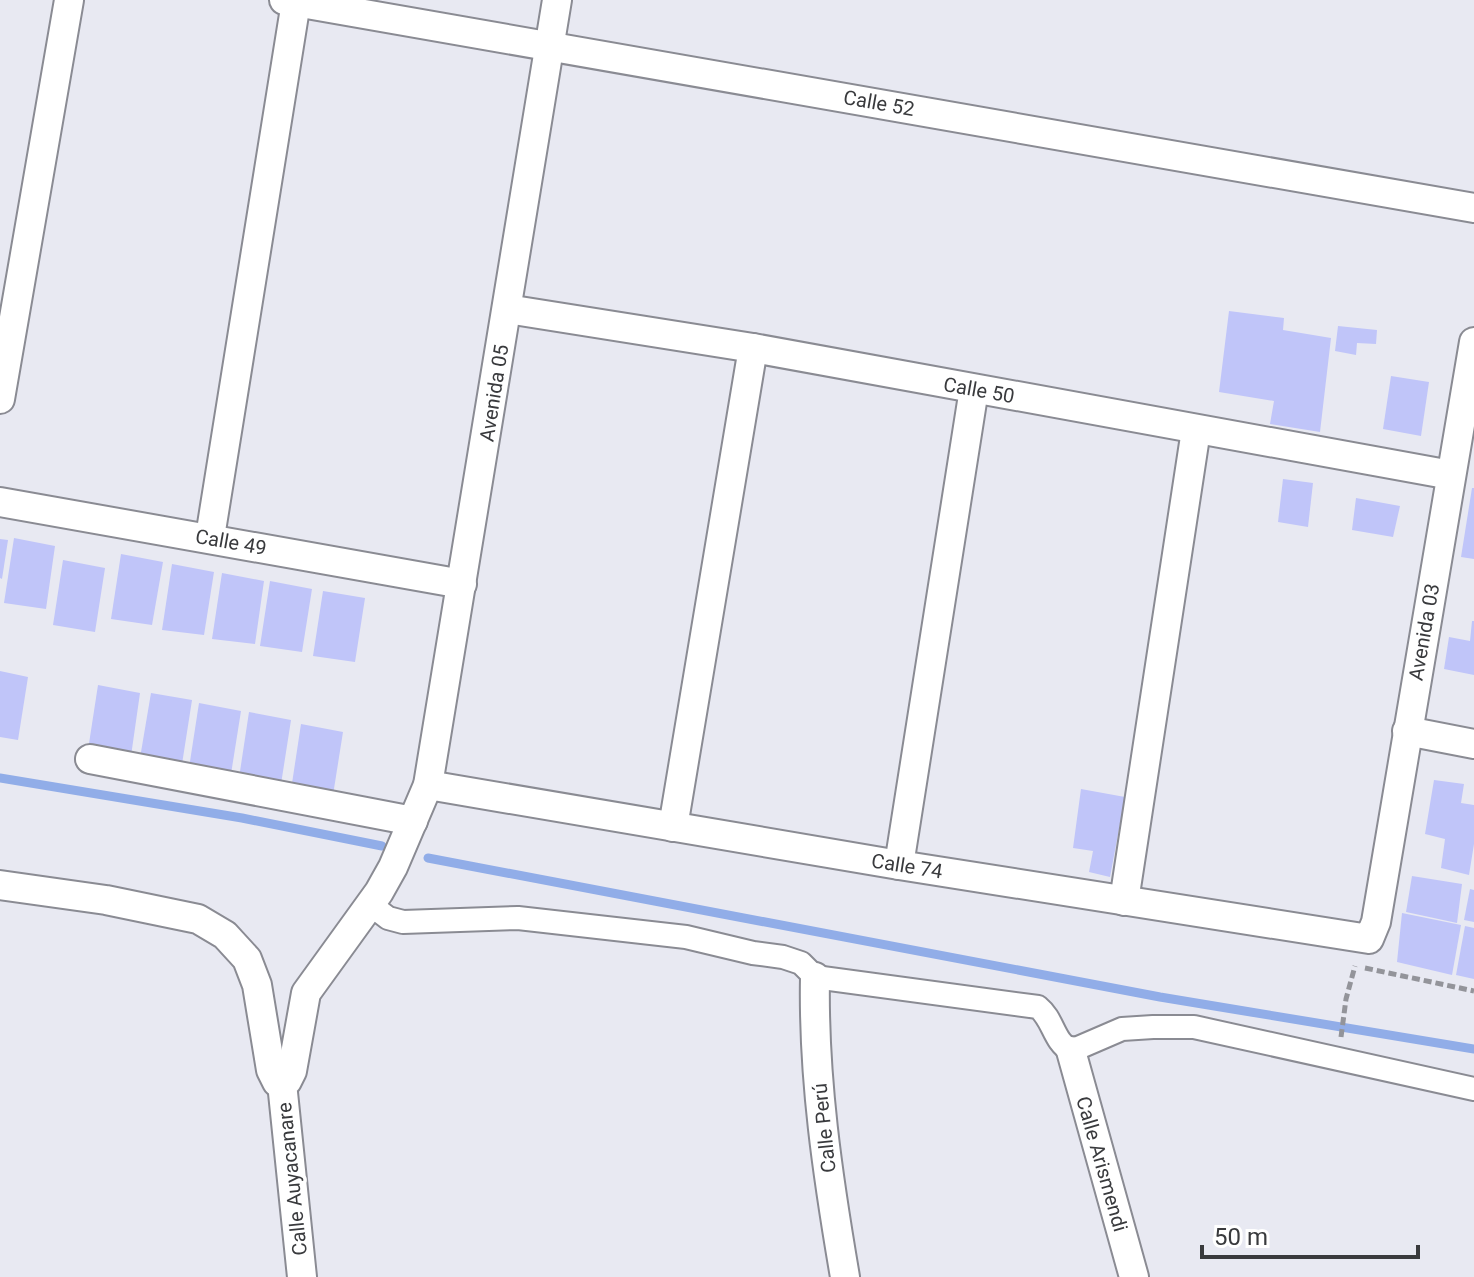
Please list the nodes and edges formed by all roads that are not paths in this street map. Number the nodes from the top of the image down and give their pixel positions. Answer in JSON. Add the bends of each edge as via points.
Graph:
{"nodes":[{"id":1,"x":69,"y":0,"type":"edge"},
{"id":2,"x":557,"y":0,"type":"edge"},
{"id":3,"x":290,"y":1,"type":"edge"},
{"id":4,"x":549,"y":45,"type":"junction"},
{"id":5,"x":1474,"y":208,"type":"edge"},
{"id":6,"x":507,"y":309,"type":"junction"},
{"id":7,"x":1474,"y":342,"type":"edge"},
{"id":8,"x":753,"y":348,"type":"junction"},
{"id":9,"x":974,"y":389,"type":"junction"},
{"id":10,"x":0,"y":399,"type":"edge"},
{"id":11,"x":1196,"y":430,"type":"junction"},
{"id":12,"x":1451,"y":475,"type":"junction"},
{"id":13,"x":0,"y":502,"type":"edge"},
{"id":14,"x":210,"y":537,"type":"junction"},
{"id":15,"x":462,"y":584,"type":"junction"},
{"id":16,"x":1407,"y":731,"type":"junction"},
{"id":17,"x":1474,"y":744,"type":"edge"},
{"id":18,"x":90,"y":759,"type":"dead end"},
{"id":19,"x":428,"y":785,"type":"junction"},
{"id":20,"x":413,"y":821,"type":"junction"},
{"id":21,"x":673,"y":827,"type":"junction"},
{"id":22,"x":899,"y":865,"type":"junction"},
{"id":23,"x":0,"y":885,"type":"edge"},
{"id":24,"x":1124,"y":901,"type":"junction"},
{"id":25,"x":371,"y":905,"type":"junction"},
{"id":26,"x":1373,"y":930,"type":"joint"},
{"id":27,"x":815,"y":977,"type":"junction"},
{"id":28,"x":1071,"y":1051,"type":"junction"},
{"id":29,"x":282,"y":1083,"type":"junction"},
{"id":30,"x":1474,"y":1089,"type":"edge"},
{"id":31,"x":302,"y":1277,"type":"edge"},
{"id":32,"x":845,"y":1277,"type":"edge"},
{"id":33,"x":1134,"y":1277,"type":"edge"}],
"edges":[{"from":1,"to":10,"type":"street"},
{"from":2,"to":4,"type":"street","name":"Avenida 05"},
{"from":3,"to":4,"type":"street","name":"Calle 52"},
{"from":3,"to":14,"type":"street"},
{"from":4,"to":5,"type":"street","name":"Calle 52"},
{"from":4,"to":6,"type":"street","name":"Avenida 05"},
{"from":6,"to":8,"type":"street","name":"Calle 50"},
{"from":6,"to":15,"type":"street","name":"Avenida 05"},
{"from":7,"to":12,"type":"street","name":"Avenida 03"},
{"from":8,"to":9,"type":"street","name":"Calle 50"},
{"from":8,"to":21,"type":"street"},
{"from":9,"to":11,"type":"street","name":"Calle 50"},
{"from":9,"to":22,"type":"street"},
{"from":11,"to":12,"type":"street","name":"Calle 50"},
{"from":11,"to":24,"type":"street"},
{"from":12,"to":16,"type":"street","name":"Avenida 03"},
{"from":13,"to":14,"type":"street","name":"Calle 49"},
{"from":14,"to":15,"type":"street","name":"Calle 49"},
{"from":15,"to":19,"type":"street","name":"Avenida 05"},
{"from":16,"to":17,"type":"street"},
{"from":16,"to":26,"type":"street","name":"Avenida 03"},
{"from":18,"to":20,"type":"street"},
{"from":19,"to":20,"type":"street","name":"Calle Auyacanare"},
{"from":19,"to":21,"type":"street","name":"Calle 74"},
{"from":20,"to":25,"type":"street","name":"Calle Auyacanare"},
{"from":21,"to":22,"type":"street","name":"Calle 74"},
{"from":22,"to":24,"type":"street","name":"Calle 74"},
{"from":23,"to":29,"type":"street","via":[[198,919],[225,935],[247,959],[257,985],[271,1070]]},
{"from":24,"to":26,"type":"street","name":"Calle 74"},
{"from":25,"to":27,"type":"street","via":[[403,922],[532,918],[686,937],[783,957],[801,963]]},
{"from":25,"to":29,"type":"street","name":"Calle Auyacanare","via":[[306,993],[292,1071]]},
{"from":27,"to":28,"type":"street","via":[[1038,1007],[1047,1014],[1061,1045]]},
{"from":27,"to":32,"type":"street","name":"Calle Perú","via":[[830,1191]]},
{"from":28,"to":30,"type":"street","via":[[1122,1029],[1194,1027]]},
{"from":28,"to":33,"type":"street","name":"Calle Arismendi"},
{"from":29,"to":31,"type":"street","name":"Calle Auyacanare"}]}
